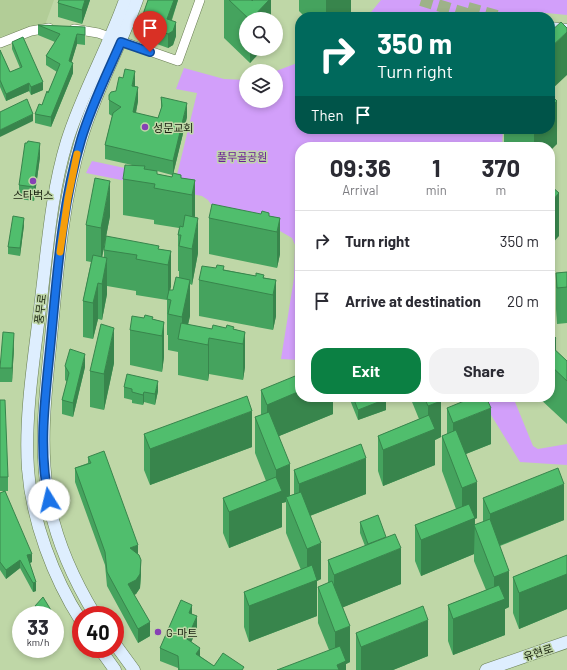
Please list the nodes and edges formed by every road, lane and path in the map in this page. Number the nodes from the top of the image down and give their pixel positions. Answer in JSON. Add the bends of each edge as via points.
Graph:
{"nodes":[{"id":1,"x":125,"y":0,"type":"edge"},
{"id":2,"x":137,"y":0,"type":"edge"},
{"id":3,"x":200,"y":0,"type":"edge"},
{"id":4,"x":555,"y":29,"type":"edge"},
{"id":5,"x":567,"y":30,"type":"edge"},
{"id":6,"x":555,"y":35,"type":"edge"},
{"id":7,"x":567,"y":36,"type":"edge"},
{"id":8,"x":116,"y":40,"type":"junction"},
{"id":9,"x":0,"y":43,"type":"edge"},
{"id":10,"x":74,"y":606,"type":"edge"},
{"id":11,"x":90,"y":606,"type":"edge"},
{"id":12,"x":567,"y":642,"type":"edge"},
{"id":13,"x":124,"y":656,"type":"edge"},
{"id":14,"x":106,"y":658,"type":"edge"},
{"id":15,"x":115,"y":670,"type":"edge"},
{"id":16,"x":134,"y":670,"type":"edge"},
{"id":17,"x":486,"y":670,"type":"edge"}],
"edges":[{"from":1,"to":8,"type":"street","name":"풍무로"},
{"from":2,"to":8,"type":"street","name":"풍무로"},
{"from":3,"to":8,"type":"street","via":[[178,61]]},
{"from":4,"to":5,"type":"street"},
{"from":6,"to":7,"type":"street"},
{"from":8,"to":9,"type":"street","via":[[89,31],[63,28],[39,29]]},
{"from":8,"to":10,"type":"street","name":"풍무로","via":[[76,117],[58,175],[28,424],[29,480],[40,528],[56,571]]},
{"from":8,"to":11,"type":"street","name":"풍무로","via":[[88,120],[72,176],[63,222],[44,429],[47,491],[56,528],[71,569]]},
{"from":12,"to":17,"type":"street","name":"유현로"},
{"from":13,"to":16,"type":"street"},
{"from":14,"to":15,"type":"street"}]}
